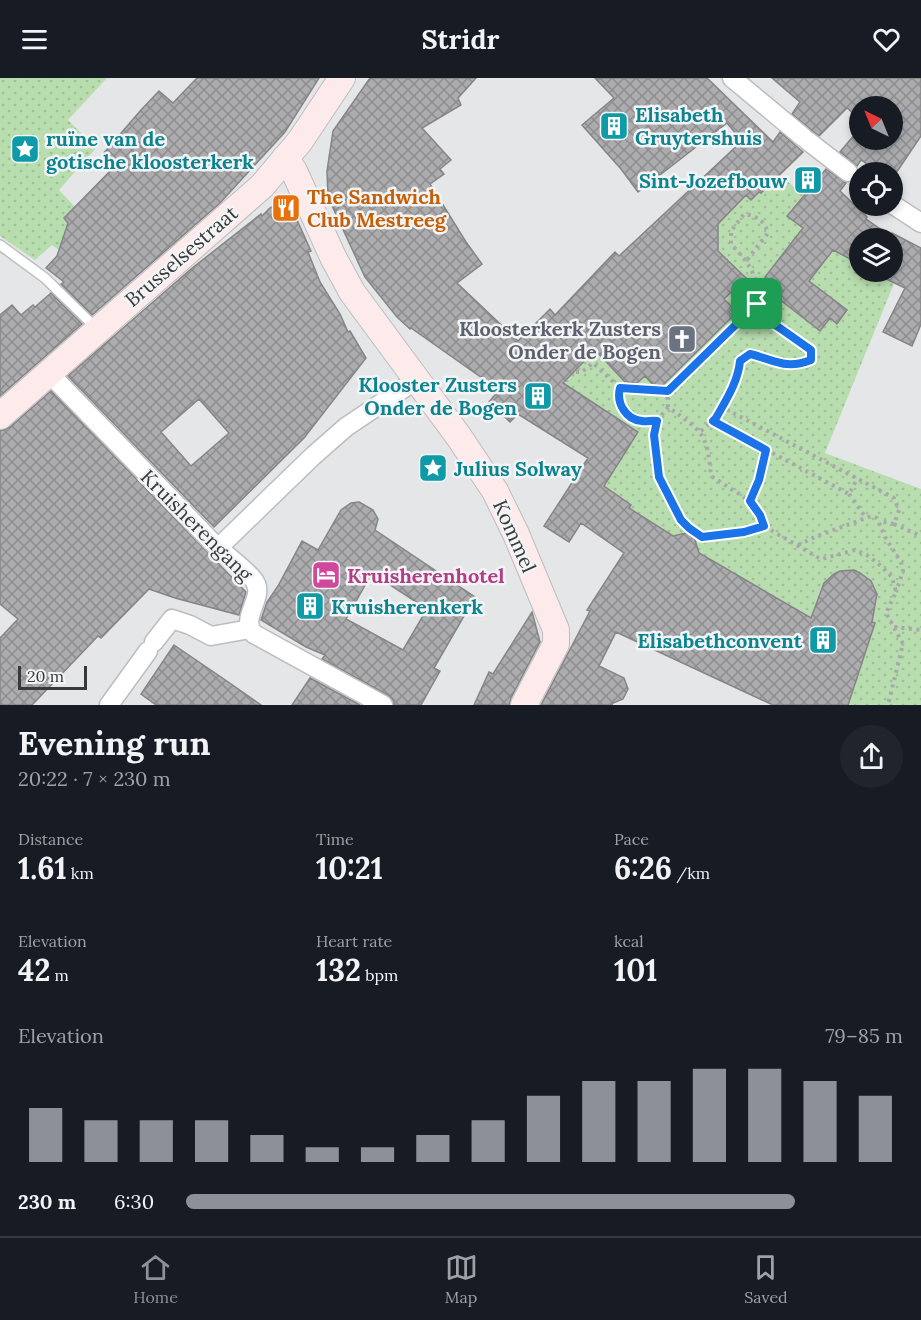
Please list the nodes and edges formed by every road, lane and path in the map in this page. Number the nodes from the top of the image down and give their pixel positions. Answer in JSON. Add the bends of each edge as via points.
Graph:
{"nodes":[{"id":1,"x":342,"y":78,"type":"edge"},
{"id":2,"x":732,"y":78,"type":"edge"},
{"id":3,"x":285,"y":158,"type":"junction"},
{"id":4,"x":849,"y":173,"type":"edge"},
{"id":5,"x":903,"y":211,"type":"edge"},
{"id":6,"x":921,"y":223,"type":"edge"},
{"id":7,"x":0,"y":245,"type":"edge"},
{"id":8,"x":747,"y":260,"type":"junction"},
{"id":9,"x":757,"y":304,"type":"junction"},
{"id":10,"x":97,"y":329,"type":"junction"},
{"id":11,"x":576,"y":372,"type":"dead end"},
{"id":12,"x":49,"y":373,"type":"junction"},
{"id":13,"x":416,"y":380,"type":"junction"},
{"id":14,"x":620,"y":388,"type":"junction"},
{"id":15,"x":668,"y":391,"type":"junction"},
{"id":16,"x":668,"y":407,"type":"junction"},
{"id":17,"x":722,"y":407,"type":"junction"},
{"id":18,"x":0,"y":417,"type":"edge"},
{"id":19,"x":657,"y":421,"type":"junction"},
{"id":20,"x":713,"y":421,"type":"junction"},
{"id":21,"x":701,"y":431,"type":"junction"},
{"id":22,"x":766,"y":450,"type":"junction"},
{"id":23,"x":857,"y":479,"type":"junction"},
{"id":24,"x":849,"y":494,"type":"junction"},
{"id":25,"x":750,"y":501,"type":"junction"},
{"id":26,"x":866,"y":518,"type":"junction"},
{"id":27,"x":879,"y":521,"type":"junction"},
{"id":28,"x":894,"y":524,"type":"junction"},
{"id":29,"x":764,"y":526,"type":"junction"},
{"id":30,"x":921,"y":536,"type":"edge"},
{"id":31,"x":798,"y":546,"type":"junction"},
{"id":32,"x":218,"y":548,"type":"junction"},
{"id":33,"x":896,"y":592,"type":"junction"},
{"id":34,"x":894,"y":627,"type":"junction"},
{"id":35,"x":250,"y":629,"type":"junction"},
{"id":36,"x":921,"y":630,"type":"edge"},
{"id":37,"x":110,"y":705,"type":"edge"},
{"id":38,"x":383,"y":705,"type":"edge"},
{"id":39,"x":524,"y":705,"type":"edge"},
{"id":40,"x":888,"y":705,"type":"edge"}],
"edges":[{"from":1,"to":3,"type":"street","name":"Brusselsestraat"},
{"from":2,"to":4,"type":"street"},
{"from":3,"to":10,"type":"street","name":"Brusselsestraat","via":[[262,186]]},
{"from":3,"to":13,"type":"street","name":"Kommel","via":[[344,279]]},
{"from":5,"to":6,"type":"street"},
{"from":7,"to":10,"type":"lane","via":[[45,278]]},
{"from":8,"to":8,"type":"path","via":[[731,244],[730,231],[744,214],[754,215],[765,223],[768,233]]},
{"from":8,"to":9,"type":"path","via":[[756,278]]},
{"from":9,"to":15,"type":"path"},
{"from":9,"to":17,"type":"path","via":[[774,324],[811,350],[811,360],[787,366],[750,354],[740,361],[739,374]]},
{"from":10,"to":12,"type":"street","name":"Brusselsestraat"},
{"from":11,"to":14,"type":"path","via":[[593,363]]},
{"from":12,"to":18,"type":"street","name":"Brusselsestraat"},
{"from":12,"to":32,"type":"street","name":"Kruisherengang"},
{"from":13,"to":32,"type":"street","via":[[346,427]]},
{"from":13,"to":39,"type":"street","name":"Kommel","via":[[495,491],[556,630],[556,644]]},
{"from":14,"to":15,"type":"path"},
{"from":14,"to":19,"type":"path","via":[[623,411],[640,422]]},
{"from":15,"to":16,"type":"path"},
{"from":16,"to":19,"type":"path"},
{"from":16,"to":21,"type":"path"},
{"from":17,"to":20,"type":"path"},
{"from":17,"to":23,"type":"path"},
{"from":19,"to":29,"type":"path","via":[[654,435],[659,477],[689,528],[702,537]]},
{"from":20,"to":21,"type":"path"},
{"from":20,"to":22,"type":"path"},
{"from":21,"to":25,"type":"path","via":[[711,476]]},
{"from":22,"to":24,"type":"path"},
{"from":22,"to":25,"type":"path"},
{"from":23,"to":24,"type":"path"},
{"from":23,"to":28,"type":"path","via":[[894,498],[899,510]]},
{"from":24,"to":26,"type":"path"},
{"from":25,"to":29,"type":"path"},
{"from":26,"to":27,"type":"path","via":[[872,516]]},
{"from":26,"to":31,"type":"path"},
{"from":27,"to":28,"type":"path"},
{"from":27,"to":33,"type":"path","via":[[901,562],[903,571]]},
{"from":28,"to":30,"type":"path"},
{"from":29,"to":31,"type":"path"},
{"from":31,"to":33,"type":"path","via":[[822,559],[855,550],[867,555],[892,578]]},
{"from":32,"to":35,"type":"street","name":"Kruisherengang","via":[[255,580],[258,592],[248,621]]},
{"from":33,"to":34,"type":"path","via":[[886,613]]},
{"from":34,"to":36,"type":"path"},
{"from":34,"to":40,"type":"path","via":[[903,644]]},
{"from":35,"to":37,"type":"street","via":[[211,636],[172,619]]},
{"from":35,"to":38,"type":"street"}]}
